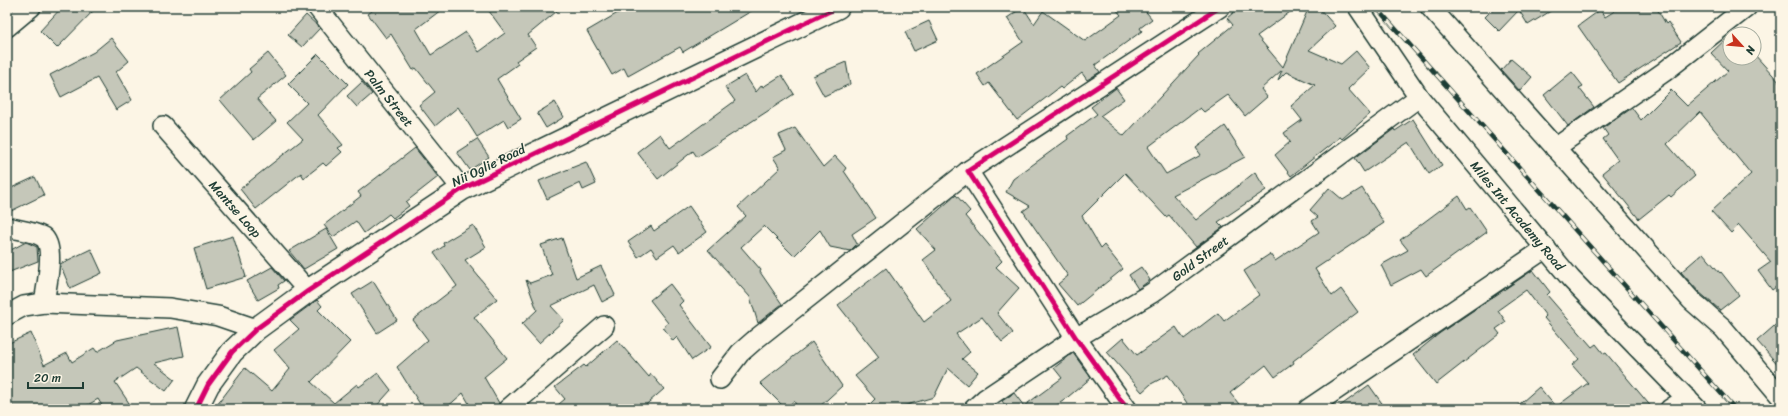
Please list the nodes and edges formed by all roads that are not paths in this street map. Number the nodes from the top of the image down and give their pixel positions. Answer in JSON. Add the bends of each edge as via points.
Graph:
{"nodes":[{"id":1,"x":31,"y":7,"type":"edge"},
{"id":2,"x":317,"y":7,"type":"edge"},
{"id":3,"x":838,"y":7,"type":"edge"},
{"id":4,"x":1220,"y":7,"type":"edge"},
{"id":5,"x":1358,"y":7,"type":"edge"},
{"id":6,"x":1430,"y":7,"type":"edge"},
{"id":7,"x":1747,"y":7,"type":"edge"},
{"id":8,"x":7,"y":27,"type":"edge"},
{"id":9,"x":1419,"y":97,"type":"junction"},
{"id":10,"x":163,"y":126,"type":"dead end"},
{"id":11,"x":1555,"y":148,"type":"junction"},
{"id":12,"x":968,"y":171,"type":"junction"},
{"id":13,"x":462,"y":189,"type":"junction"},
{"id":14,"x":7,"y":227,"type":"edge"},
{"id":15,"x":1546,"y":248,"type":"junction"},
{"id":16,"x":308,"y":291,"type":"junction"},
{"id":17,"x":44,"y":303,"type":"junction"},
{"id":18,"x":7,"y":315,"type":"edge"},
{"id":19,"x":604,"y":326,"type":"dead end"},
{"id":20,"x":256,"y":329,"type":"junction"},
{"id":21,"x":1076,"y":338,"type":"junction"},
{"id":22,"x":720,"y":379,"type":"dead end"},
{"id":23,"x":1781,"y":396,"type":"edge"},
{"id":24,"x":1692,"y":404,"type":"edge"},
{"id":25,"x":196,"y":409,"type":"edge"},
{"id":26,"x":508,"y":409,"type":"edge"},
{"id":27,"x":974,"y":409,"type":"edge"},
{"id":28,"x":1127,"y":409,"type":"edge"},
{"id":29,"x":1308,"y":409,"type":"edge"},
{"id":30,"x":1670,"y":409,"type":"edge"}],
"edges":[{"from":1,"to":8,"type":"street"},
{"from":2,"to":13,"type":"street","name":"Palm Street"},
{"from":3,"to":13,"type":"street","name":"Nii Oglie Road"},
{"from":4,"to":12,"type":"street"},
{"from":5,"to":9,"type":"street","name":"Miles Int Academy Road"},
{"from":6,"to":11,"type":"street"},
{"from":7,"to":11,"type":"street","via":[[1664,72]]},
{"from":9,"to":15,"type":"street","name":"Miles Int Academy Road"},
{"from":9,"to":21,"type":"street","name":"Gold Street","via":[[1152,293]]},
{"from":10,"to":16,"type":"street","name":"Mantse Loop"},
{"from":11,"to":23,"type":"street","via":[[1691,300],[1723,328]]},
{"from":12,"to":21,"type":"street"},
{"from":12,"to":22,"type":"street","via":[[756,339],[740,353]]},
{"from":13,"to":16,"type":"street","name":"Nii Oglie Road"},
{"from":14,"to":17,"type":"street","via":[[36,234],[44,238],[49,245]]},
{"from":15,"to":24,"type":"street","name":"Miles Int Academy Road","via":[[1571,278]]},
{"from":15,"to":29,"type":"street"},
{"from":16,"to":20,"type":"street","name":"Nii Oglie Road"},
{"from":17,"to":18,"type":"street","via":[[24,306]]},
{"from":17,"to":20,"type":"street","via":[[170,308],[218,316]]},
{"from":19,"to":26,"type":"street"},
{"from":20,"to":25,"type":"street","name":"Nii Oglie Road","via":[[232,352],[208,385]]},
{"from":21,"to":27,"type":"street","name":"Gold Street"},
{"from":21,"to":28,"type":"street"},
{"from":24,"to":30,"type":"street"}]}
